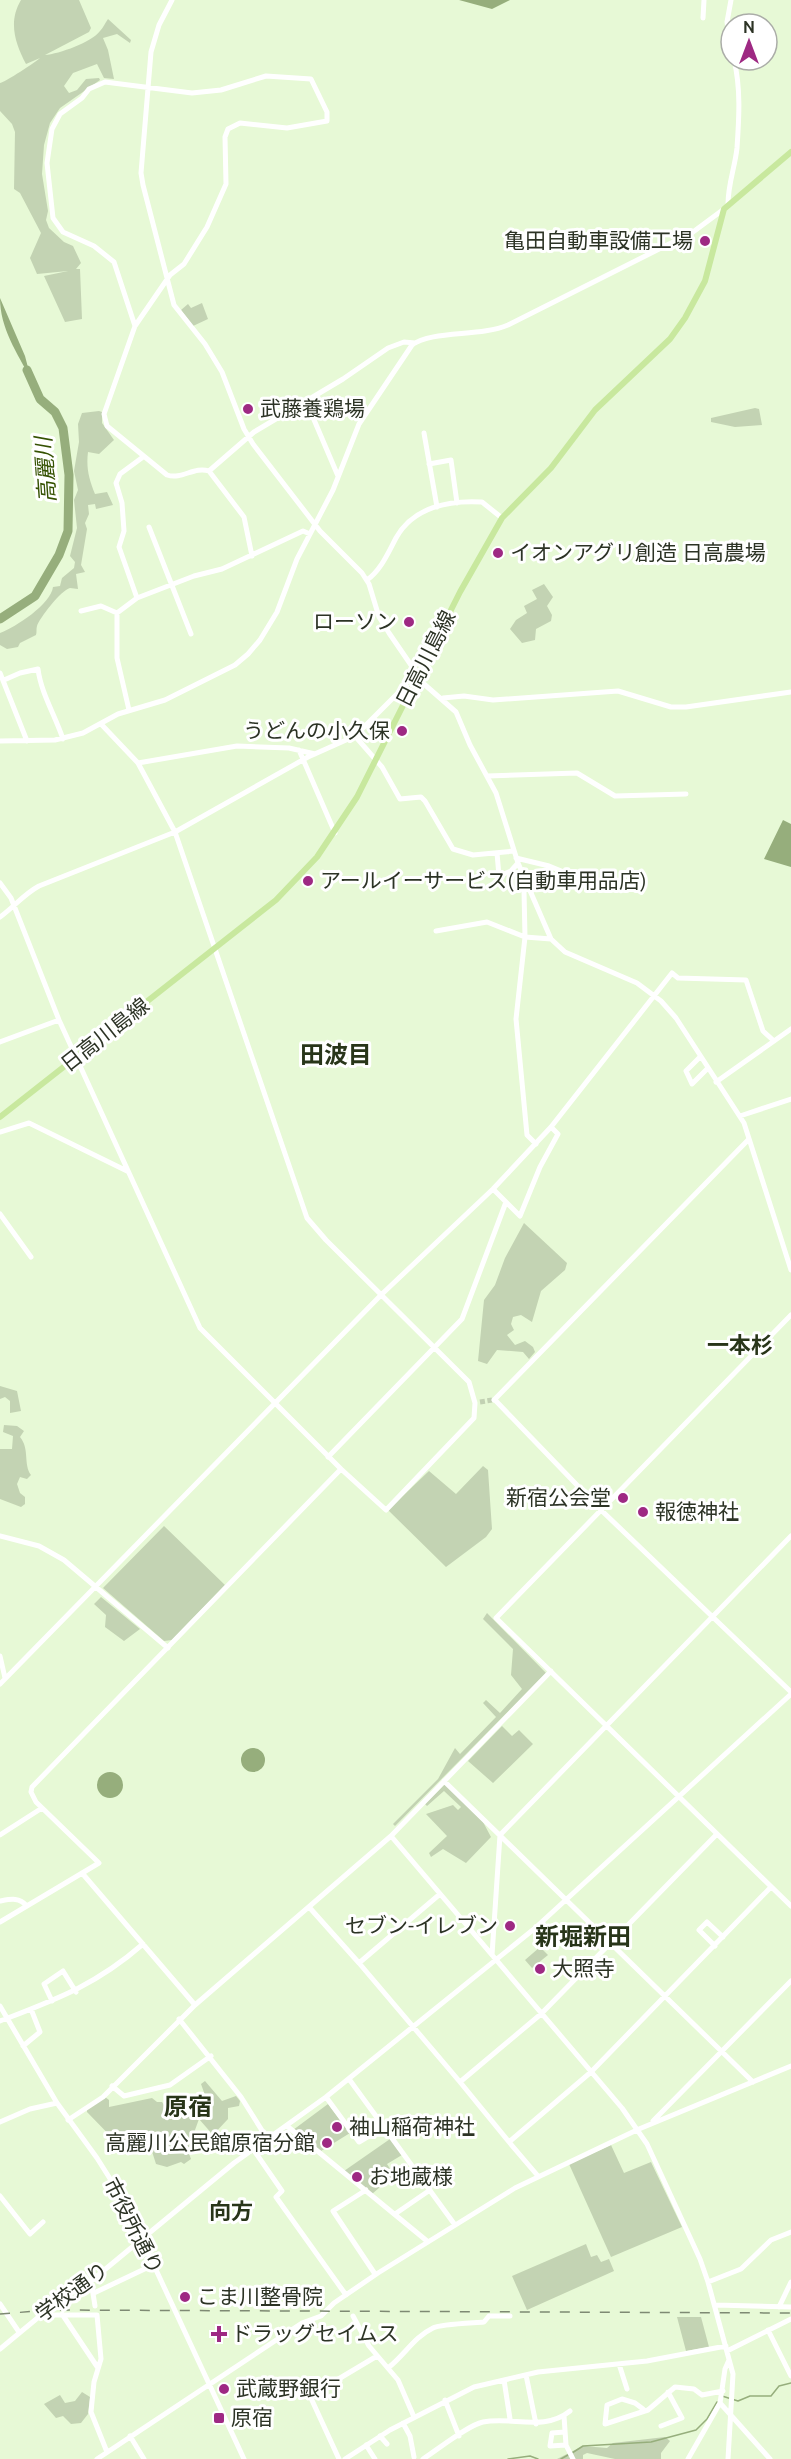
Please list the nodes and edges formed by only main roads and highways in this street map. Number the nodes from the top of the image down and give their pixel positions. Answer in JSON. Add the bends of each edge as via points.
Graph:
{"nodes":[{"id":1,"x":791,"y":153,"type":"edge"},
{"id":2,"x":0,"y":1117,"type":"edge"}],
"edges":[{"from":1,"to":2,"type":"main road","name":"日高川島線","via":[[726,206],[705,281],[685,318],[653,357],[595,410],[550,468],[502,518],[335,833],[276,900]]}]}
